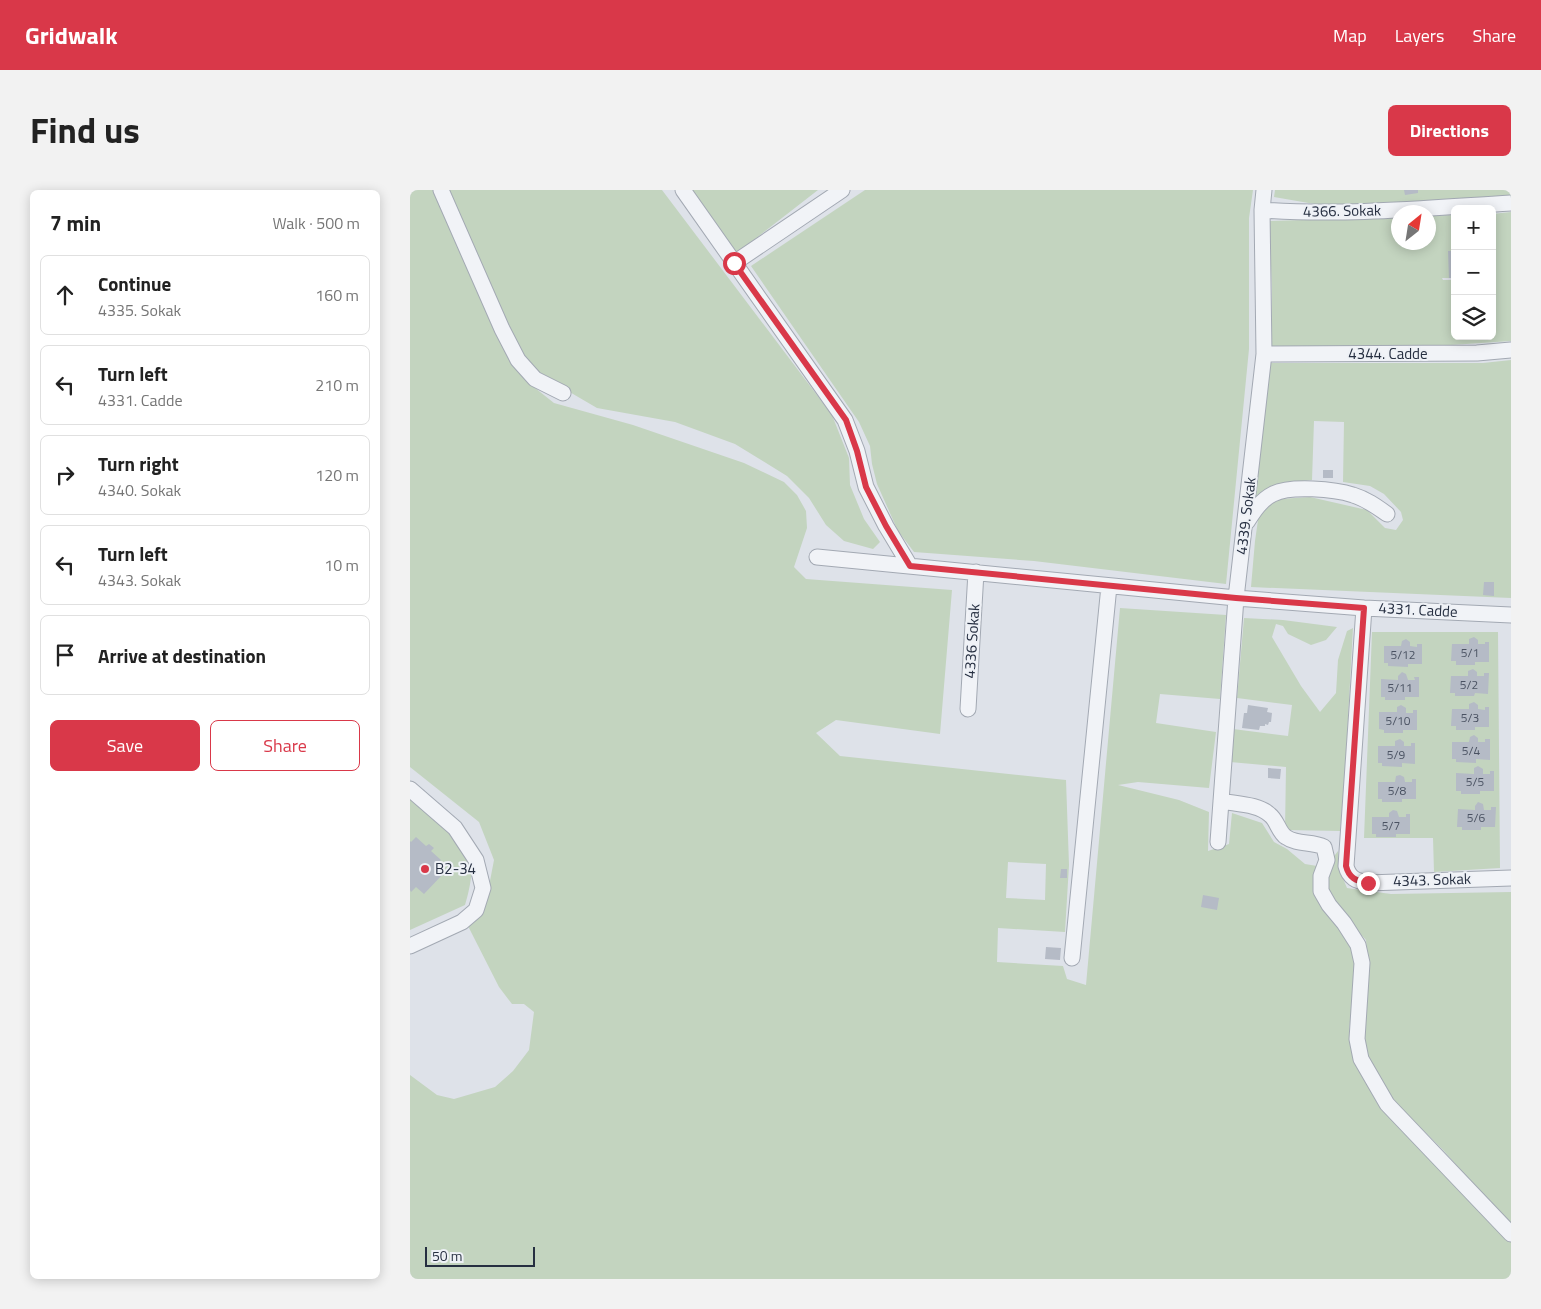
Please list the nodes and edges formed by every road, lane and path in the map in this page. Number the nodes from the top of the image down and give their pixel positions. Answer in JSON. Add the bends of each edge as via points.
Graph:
{"nodes":[{"id":1,"x":441,"y":190,"type":"edge"},
{"id":2,"x":683,"y":190,"type":"edge"},
{"id":3,"x":842,"y":190,"type":"edge"},
{"id":4,"x":1264,"y":190,"type":"edge"},
{"id":5,"x":1511,"y":203,"type":"edge"},
{"id":6,"x":1262,"y":210,"type":"junction"},
{"id":7,"x":734,"y":263,"type":"junction"},
{"id":8,"x":1511,"y":350,"type":"edge"},
{"id":9,"x":1264,"y":354,"type":"junction"},
{"id":10,"x":563,"y":393,"type":"dead end"},
{"id":11,"x":1387,"y":514,"type":"dead end"},
{"id":12,"x":1245,"y":525,"type":"junction"},
{"id":13,"x":817,"y":557,"type":"dead end"},
{"id":14,"x":910,"y":566,"type":"junction"},
{"id":15,"x":976,"y":572,"type":"junction"},
{"id":16,"x":1109,"y":586,"type":"junction"},
{"id":17,"x":1236,"y":598,"type":"junction"},
{"id":18,"x":1364,"y":608,"type":"junction"},
{"id":19,"x":1511,"y":615,"type":"edge"},
{"id":20,"x":968,"y":709,"type":"dead end"},
{"id":21,"x":410,"y":790,"type":"edge"},
{"id":22,"x":1221,"y":802,"type":"junction"},
{"id":23,"x":1218,"y":842,"type":"dead end"},
{"id":24,"x":1511,"y":878,"type":"edge"},
{"id":25,"x":410,"y":946,"type":"edge"},
{"id":26,"x":1072,"y":958,"type":"dead end"},
{"id":27,"x":1511,"y":1234,"type":"edge"}],
"edges":[{"from":1,"to":10,"type":"street","via":[[518,360],[535,379]]},
{"from":2,"to":7,"type":"street"},
{"from":3,"to":7,"type":"street"},
{"from":4,"to":6,"type":"street","name":"4339. Sokak"},
{"from":5,"to":6,"type":"street","name":"4366. Sokak","via":[[1304,213]]},
{"from":6,"to":9,"type":"street","name":"4339. Sokak"},
{"from":7,"to":14,"type":"street","via":[[846,420],[866,487]]},
{"from":8,"to":9,"type":"street","name":"4344. Cadde"},
{"from":9,"to":12,"type":"street","name":"4339. Sokak"},
{"from":11,"to":12,"type":"street","via":[[1352,494],[1287,488],[1259,504]]},
{"from":12,"to":17,"type":"street","name":"4339. Sokak"},
{"from":13,"to":14,"type":"street","name":"4331. Cadde"},
{"from":14,"to":15,"type":"street","name":"4331. Cadde"},
{"from":15,"to":16,"type":"street","name":"4331. Cadde"},
{"from":15,"to":20,"type":"street","name":"4336 Sokak"},
{"from":16,"to":17,"type":"street","name":"4331. Cadde"},
{"from":16,"to":26,"type":"street"},
{"from":17,"to":18,"type":"street","name":"4331. Cadde"},
{"from":17,"to":22,"type":"street","name":"4339. Sokak"},
{"from":18,"to":19,"type":"street","name":"4331. Cadde"},
{"from":18,"to":24,"type":"street","name":"4343. Sokak","via":[[1348,874],[1353,879],[1368,883]]},
{"from":21,"to":25,"type":"street","via":[[455,828],[476,860],[483,888],[476,910],[462,922]]},
{"from":22,"to":23,"type":"street","name":"4339. Sokak"},
{"from":22,"to":27,"type":"street","via":[[1258,808],[1270,815],[1285,837],[1324,847],[1327,860],[1320,876],[1322,890],[1329,906],[1358,946],[1362,963],[1357,1038],[1361,1059],[1387,1104]]}]}
